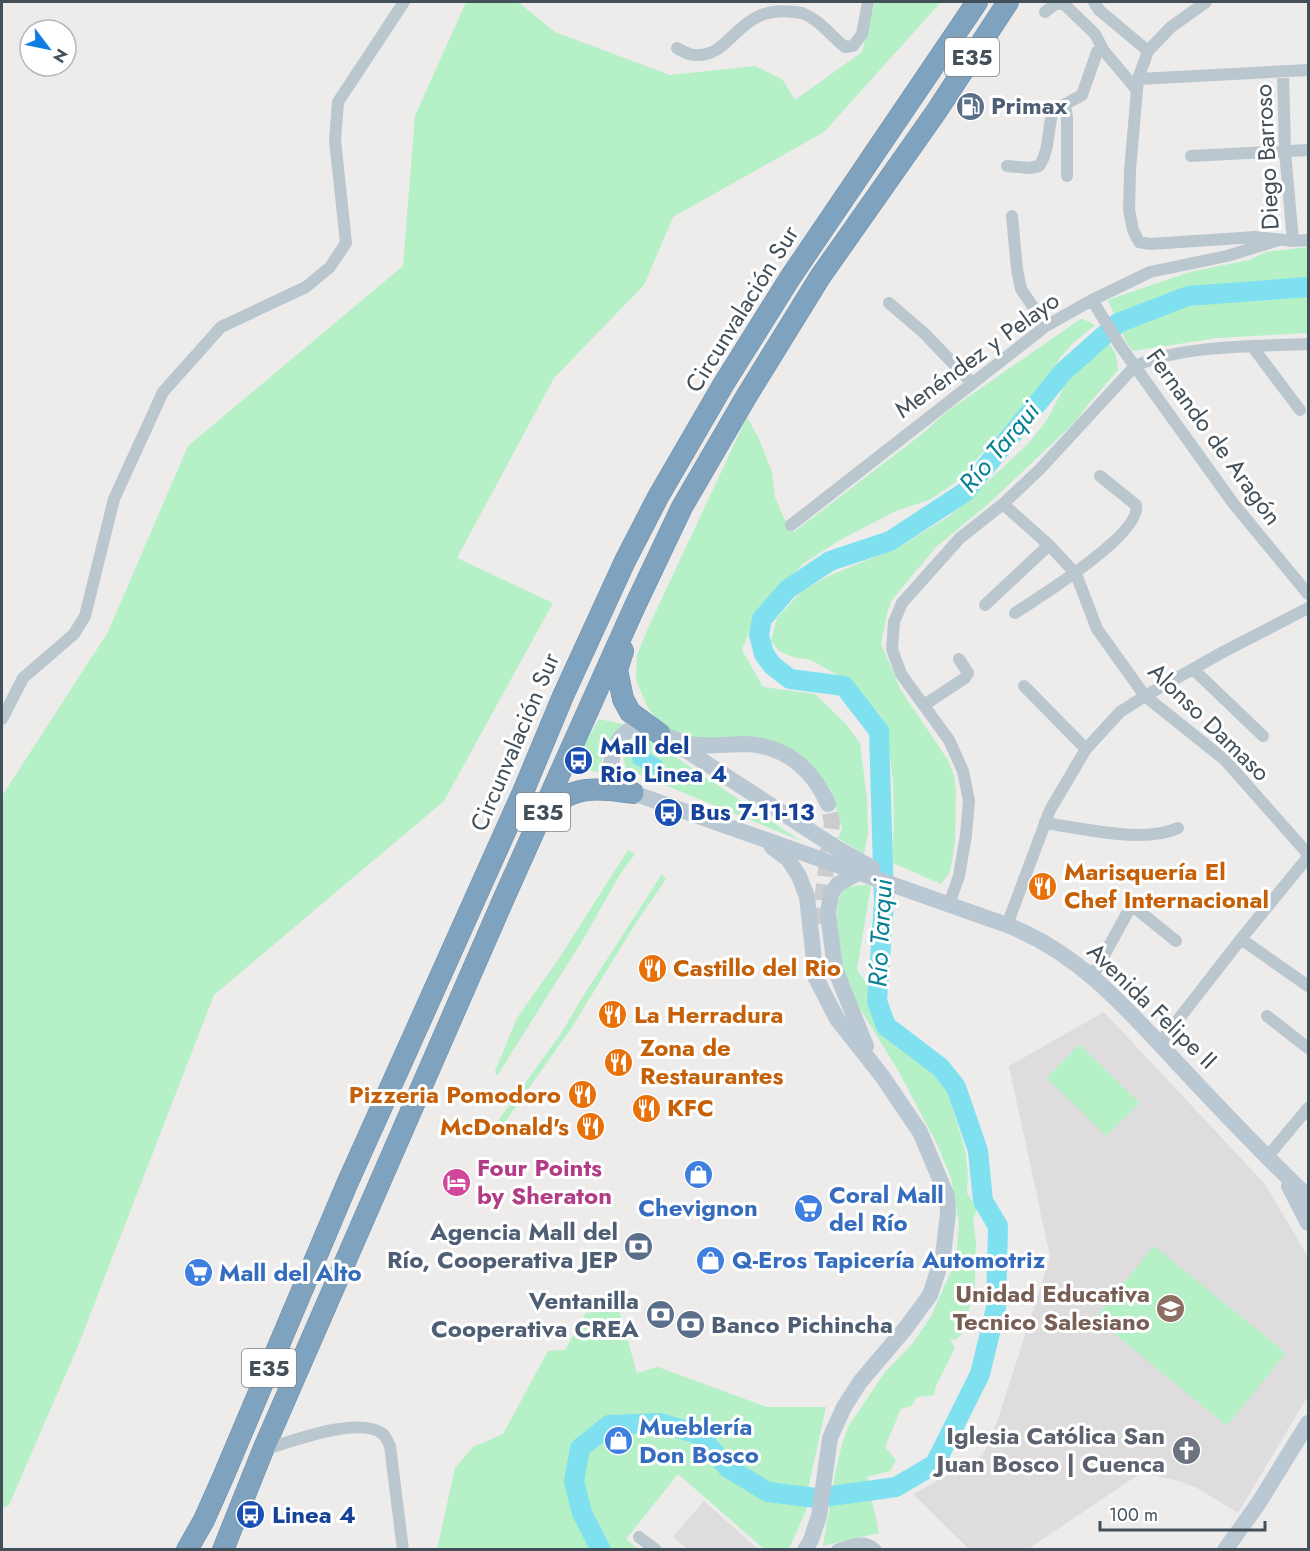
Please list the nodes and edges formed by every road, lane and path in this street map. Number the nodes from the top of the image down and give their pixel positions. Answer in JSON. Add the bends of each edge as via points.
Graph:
{"nodes":[{"id":1,"x":404,"y":2,"type":"edge"},
{"id":2,"x":868,"y":2,"type":"edge"},
{"id":3,"x":977,"y":2,"type":"edge"},
{"id":4,"x":1008,"y":2,"type":"edge"},
{"id":5,"x":1095,"y":2,"type":"edge"},
{"id":6,"x":1206,"y":2,"type":"edge"},
{"id":7,"x":1045,"y":12,"type":"dead end"},
{"id":8,"x":677,"y":48,"type":"dead end"},
{"id":9,"x":1104,"y":51,"type":"junction"},
{"id":10,"x":1148,"y":51,"type":"junction"},
{"id":11,"x":1308,"y":70,"type":"edge"},
{"id":12,"x":1283,"y":71,"type":"junction"},
{"id":13,"x":1137,"y":84,"type":"junction"},
{"id":14,"x":1065,"y":104,"type":"junction"},
{"id":15,"x":1308,"y":150,"type":"edge"},
{"id":16,"x":1285,"y":152,"type":"junction"},
{"id":17,"x":1191,"y":156,"type":"dead end"},
{"id":18,"x":1007,"y":166,"type":"dead end"},
{"id":19,"x":1066,"y":176,"type":"dead end"},
{"id":20,"x":1012,"y":216,"type":"dead end"},
{"id":21,"x":1279,"y":240,"type":"junction"},
{"id":22,"x":1308,"y":240,"type":"edge"},
{"id":23,"x":1293,"y":241,"type":"junction"},
{"id":24,"x":889,"y":303,"type":"dead end"},
{"id":25,"x":1094,"y":304,"type":"junction"},
{"id":26,"x":1046,"y":326,"type":"junction"},
{"id":27,"x":1308,"y":344,"type":"edge"},
{"id":28,"x":1252,"y":346,"type":"junction"},
{"id":29,"x":1136,"y":366,"type":"junction"},
{"id":30,"x":971,"y":382,"type":"junction"},
{"id":31,"x":1300,"y":410,"type":"dead end"},
{"id":32,"x":1101,"y":476,"type":"dead end"},
{"id":33,"x":1003,"y":504,"type":"junction"},
{"id":34,"x":790,"y":525,"type":"dead end"},
{"id":35,"x":1049,"y":545,"type":"junction"},
{"id":36,"x":1076,"y":574,"type":"junction"},
{"id":37,"x":1308,"y":594,"type":"edge"},
{"id":38,"x":985,"y":605,"type":"dead end"},
{"id":39,"x":634,"y":608,"type":"junction"},
{"id":40,"x":1308,"y":608,"type":"edge"},
{"id":41,"x":1015,"y":613,"type":"dead end"},
{"id":42,"x":959,"y":659,"type":"dead end"},
{"id":43,"x":1193,"y":669,"type":"junction"},
{"id":44,"x":1024,"y":686,"type":"dead end"},
{"id":45,"x":1145,"y":696,"type":"junction"},
{"id":46,"x":924,"y":705,"type":"junction"},
{"id":47,"x":2,"y":719,"type":"edge"},
{"id":48,"x":660,"y":734,"type":"junction"},
{"id":49,"x":1263,"y":736,"type":"dead end"},
{"id":50,"x":1086,"y":748,"type":"junction"},
{"id":51,"x":633,"y":793,"type":"junction"},
{"id":52,"x":828,"y":804,"type":"tunnel mouth"},
{"id":53,"x":1046,"y":822,"type":"junction"},
{"id":54,"x":1178,"y":828,"type":"dead end"},
{"id":55,"x":760,"y":837,"type":"junction"},
{"id":56,"x":525,"y":853,"type":"junction"},
{"id":57,"x":1308,"y":855,"type":"edge"},
{"id":58,"x":864,"y":870,"type":"junction"},
{"id":59,"x":944,"y":903,"type":"junction"},
{"id":60,"x":819,"y":924,"type":"tunnel mouth"},
{"id":61,"x":1007,"y":925,"type":"junction"},
{"id":62,"x":1241,"y":939,"type":"junction"},
{"id":63,"x":1176,"y":941,"type":"dead end"},
{"id":64,"x":1092,"y":977,"type":"junction"},
{"id":65,"x":1308,"y":986,"type":"edge"},
{"id":66,"x":1267,"y":1016,"type":"dead end"},
{"id":67,"x":1160,"y":1043,"type":"junction"},
{"id":68,"x":1308,"y":1048,"type":"edge"},
{"id":69,"x":882,"y":1076,"type":"junction"},
{"id":70,"x":1308,"y":1108,"type":"edge"},
{"id":71,"x":1271,"y":1161,"type":"junction"},
{"id":72,"x":1308,"y":1197,"type":"edge"},
{"id":73,"x":1308,"y":1223,"type":"edge"},
{"id":74,"x":1308,"y":1423,"type":"edge"},
{"id":75,"x":263,"y":1450,"type":"junction"},
{"id":76,"x":639,"y":1537,"type":"dead end"},
{"id":77,"x":187,"y":1550,"type":"edge"},
{"id":78,"x":223,"y":1550,"type":"edge"},
{"id":79,"x":403,"y":1550,"type":"edge"},
{"id":80,"x":656,"y":1550,"type":"edge"},
{"id":81,"x":805,"y":1550,"type":"edge"},
{"id":82,"x":837,"y":1550,"type":"edge"},
{"id":83,"x":876,"y":1550,"type":"edge"},
{"id":84,"x":1225,"y":1550,"type":"edge"}],
"edges":[{"from":1,"to":47,"type":"street","via":[[338,102],[335,140],[346,243],[330,267],[306,286],[221,327],[163,392],[114,499],[85,616],[74,634],[22,678]]},
{"from":2,"to":8,"type":"street","via":[[862,34],[853,46],[845,47],[823,24],[801,12],[766,7],[755,10],[707,54],[693,56]]},
{"from":3,"to":77,"type":"highway","name":"Circunvalación Sur","number":"E35","via":[[790,278],[658,497],[588,639],[347,1184],[224,1475]]},
{"from":4,"to":39,"type":"highway","name":"Circunvalación Sur","number":"E35","via":[[820,277],[682,507]]},
{"from":5,"to":10,"type":"street","via":[[1099,10]]},
{"from":6,"to":10,"type":"street","via":[[1171,27]]},
{"from":7,"to":9,"type":"street","via":[[1055,4],[1064,4],[1095,34]]},
{"from":9,"to":13,"type":"street"},
{"from":9,"to":14,"type":"street","via":[[1097,52],[1082,95]]},
{"from":10,"to":13,"type":"street"},
{"from":11,"to":12,"type":"street"},
{"from":12,"to":13,"type":"street"},
{"from":12,"to":16,"type":"street","name":"Diego Barroso"},
{"from":13,"to":21,"type":"street","via":[[1129,210],[1139,242],[1255,237]]},
{"from":14,"to":18,"type":"street","via":[[1053,111],[1040,166]]},
{"from":14,"to":19,"type":"street"},
{"from":15,"to":16,"type":"street"},
{"from":16,"to":17,"type":"street"},
{"from":16,"to":23,"type":"street","name":"Diego Barroso"},
{"from":20,"to":26,"type":"street","via":[[1022,289]]},
{"from":21,"to":23,"type":"street"},
{"from":21,"to":25,"type":"street","name":"Menéndez y Pelayo","via":[[1227,256],[1150,272]]},
{"from":22,"to":23,"type":"street"},
{"from":24,"to":30,"type":"street"},
{"from":25,"to":26,"type":"street","name":"Menéndez y Pelayo"},
{"from":25,"to":29,"type":"street","name":"Fernando de Aragón"},
{"from":26,"to":30,"type":"street","name":"Menéndez y Pelayo"},
{"from":27,"to":28,"type":"street"},
{"from":28,"to":29,"type":"street","via":[[1151,359]]},
{"from":28,"to":31,"type":"street"},
{"from":29,"to":33,"type":"street"},
{"from":29,"to":37,"type":"street","name":"Fernando de Aragón","via":[[1233,503]]},
{"from":30,"to":34,"type":"street","name":"Menéndez y Pelayo"},
{"from":32,"to":36,"type":"street","via":[[1137,510],[1125,530]]},
{"from":33,"to":35,"type":"street","name":"Alonso Damaso"},
{"from":33,"to":46,"type":"street","via":[[960,538],[902,603],[894,622],[892,649],[901,674]]},
{"from":35,"to":36,"type":"street","name":"Alonso Damaso"},
{"from":35,"to":38,"type":"street"},
{"from":36,"to":41,"type":"street"},
{"from":36,"to":45,"type":"street","name":"Alonso Damaso","via":[[1097,629]]},
{"from":39,"to":48,"type":"highway","via":[[617,670],[630,712]]},
{"from":39,"to":56,"type":"highway","name":"Circunvalación Sur","number":"E35"},
{"from":40,"to":43,"type":"street"},
{"from":42,"to":46,"type":"street","via":[[968,673],[965,678]]},
{"from":43,"to":45,"type":"street"},
{"from":43,"to":49,"type":"street"},
{"from":44,"to":50,"type":"street"},
{"from":45,"to":50,"type":"street","via":[[1120,712]]},
{"from":45,"to":57,"type":"street","name":"Alonso Damaso","via":[[1224,760]]},
{"from":46,"to":59,"type":"street","via":[[949,740],[963,771],[969,801],[959,876]]},
{"from":48,"to":51,"type":"main road","via":[[642,727],[630,729],[615,747],[613,773],[620,785]]},
{"from":48,"to":52,"type":"main road","via":[[702,746],[744,744],[773,748],[812,776]]},
{"from":48,"to":58,"type":"main road","name":"Avenida Felipe II","via":[[835,847]]},
{"from":50,"to":53,"type":"street"},
{"from":51,"to":55,"type":"main road","name":"Avenida Felipe II"},
{"from":51,"to":56,"type":"highway","via":[[592,789],[564,798],[551,810]]},
{"from":53,"to":54,"type":"street","via":[[1142,834]]},
{"from":53,"to":61,"type":"street"},
{"from":55,"to":58,"type":"main road","name":"Avenida Felipe II"},
{"from":55,"to":69,"type":"main road","via":[[788,860],[799,876],[807,897],[816,978],[837,1019]]},
{"from":56,"to":75,"type":"highway","name":"Circunvalación Sur","number":"E35"},
{"from":57,"to":62,"type":"street"},
{"from":58,"to":59,"type":"main road","name":"Avenida Felipe II"},
{"from":58,"to":69,"type":"main road","via":[[838,884],[831,894],[828,913],[835,969],[865,1045]]},
{"from":59,"to":61,"type":"main road","name":"Avenida Felipe II"},
{"from":60,"to":69,"type":"main road","via":[[832,986]]},
{"from":61,"to":64,"type":"main road","name":"Avenida Felipe II","via":[[1061,952]]},
{"from":62,"to":65,"type":"street"},
{"from":62,"to":67,"type":"street"},
{"from":63,"to":64,"type":"street","via":[[1134,907],[1130,908]]},
{"from":64,"to":67,"type":"main road","name":"Avenida Felipe II"},
{"from":66,"to":68,"type":"street"},
{"from":67,"to":71,"type":"main road","name":"Avenida Felipe II"},
{"from":69,"to":81,"type":"main road","via":[[920,1132],[947,1196],[944,1256],[930,1295],[844,1407],[830,1438],[819,1516]]},
{"from":70,"to":71,"type":"street"},
{"from":71,"to":72,"type":"main road","name":"Avenida Felipe II"},
{"from":71,"to":73,"type":"main road","name":"Avenida Felipe II"},
{"from":74,"to":84,"type":"main road"},
{"from":75,"to":78,"type":"highway","name":"Circunvalación Sur","number":"E35"},
{"from":75,"to":79,"type":"street","via":[[350,1428],[372,1429],[384,1435],[393,1464]]},
{"from":76,"to":80,"type":"street"},
{"from":82,"to":83,"type":"street","via":[[863,1542]]}]}
